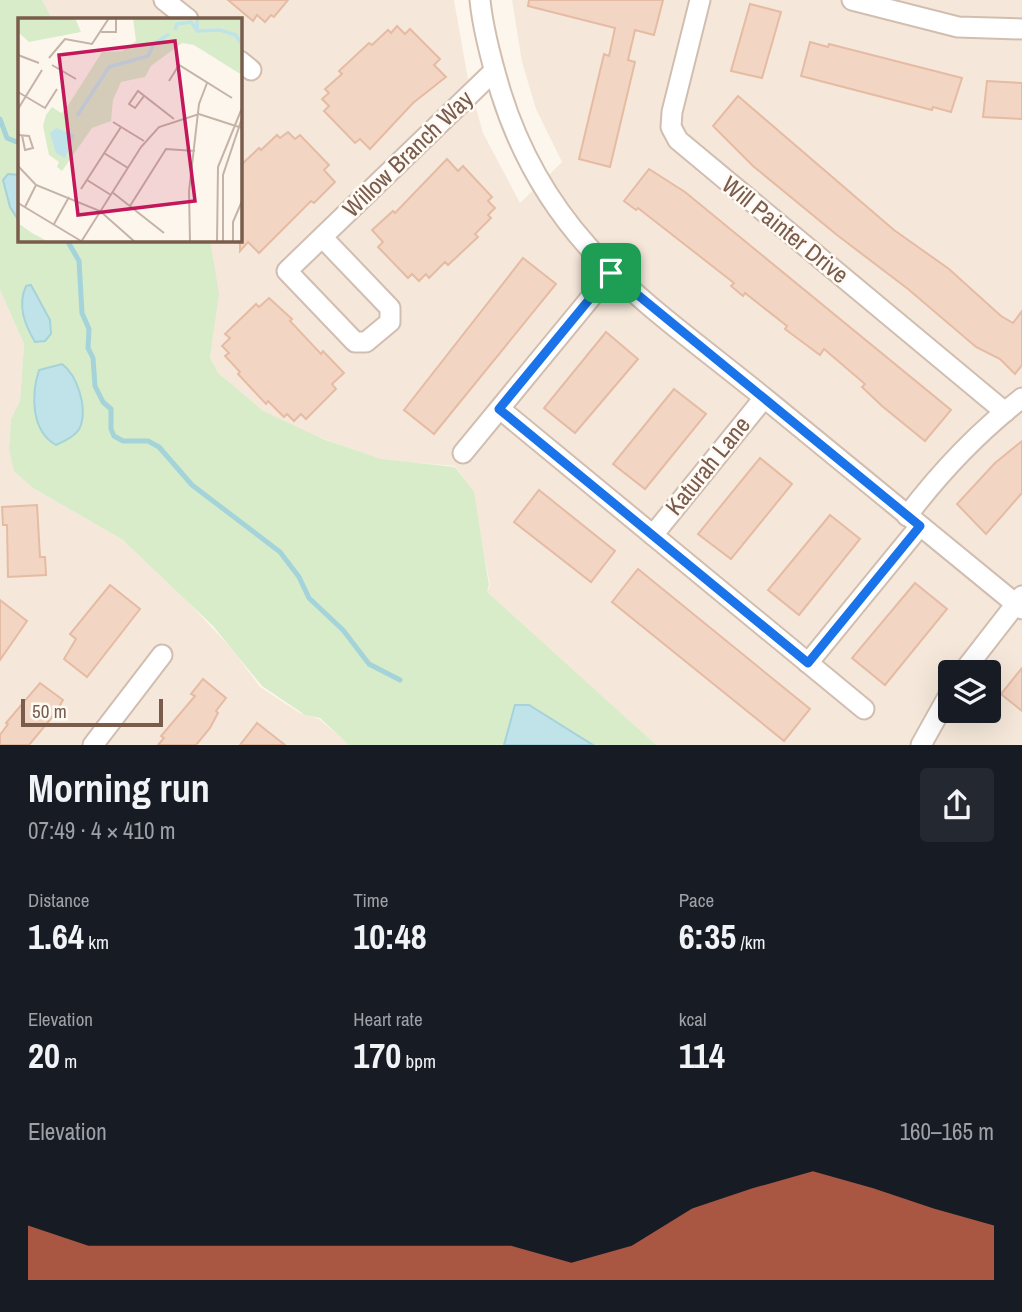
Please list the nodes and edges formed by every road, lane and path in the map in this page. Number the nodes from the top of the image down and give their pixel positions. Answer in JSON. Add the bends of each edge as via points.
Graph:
{"nodes":[{"id":1,"x":164,"y":0,"type":"edge"},
{"id":2,"x":480,"y":0,"type":"edge"},
{"id":3,"x":700,"y":0,"type":"edge"},
{"id":4,"x":852,"y":0,"type":"edge"},
{"id":5,"x":187,"y":18,"type":"edge"},
{"id":6,"x":1022,"y":29,"type":"edge"},
{"id":7,"x":494,"y":71,"type":"junction"},
{"id":8,"x":322,"y":237,"type":"junction"},
{"id":9,"x":611,"y":273,"type":"junction"},
{"id":10,"x":764,"y":398,"type":"junction"},
{"id":11,"x":1022,"y":398,"type":"edge"},
{"id":12,"x":499,"y":409,"type":"junction"},
{"id":13,"x":1005,"y":412,"type":"junction"},
{"id":14,"x":463,"y":453,"type":"dead end"},
{"id":15,"x":913,"y":521,"type":"junction"},
{"id":16,"x":653,"y":535,"type":"junction"},
{"id":17,"x":1020,"y":603,"type":"edge"},
{"id":18,"x":162,"y":655,"type":"dead end"},
{"id":19,"x":973,"y":660,"type":"edge"},
{"id":20,"x":808,"y":663,"type":"junction"},
{"id":21,"x":864,"y":709,"type":"dead end"},
{"id":22,"x":938,"y":715,"type":"edge"},
{"id":23,"x":93,"y":745,"type":"edge"},
{"id":24,"x":921,"y":745,"type":"edge"}],
"edges":[{"from":1,"to":5,"type":"street"},
{"from":2,"to":7,"type":"street"},
{"from":3,"to":13,"type":"street","name":"Will Painter Drive","via":[[672,112],[671,127],[678,140]]},
{"from":4,"to":6,"type":"street","via":[[958,27]]},
{"from":7,"to":8,"type":"street","name":"Willow Branch Way"},
{"from":7,"to":9,"type":"street","via":[[530,167],[555,209]]},
{"from":8,"to":8,"type":"street","name":"Willow Branch Way","via":[[287,271],[355,342],[366,342],[390,322],[390,308]]},
{"from":9,"to":10,"type":"street"},
{"from":9,"to":12,"type":"street"},
{"from":10,"to":15,"type":"street"},
{"from":10,"to":16,"type":"street","name":"Katurah Lane"},
{"from":11,"to":13,"type":"street"},
{"from":12,"to":14,"type":"street"},
{"from":12,"to":16,"type":"street"},
{"from":13,"to":15,"type":"street","via":[[956,456]]},
{"from":15,"to":17,"type":"street"},
{"from":15,"to":20,"type":"street"},
{"from":16,"to":20,"type":"street"},
{"from":17,"to":19,"type":"street"},
{"from":18,"to":23,"type":"street"},
{"from":20,"to":21,"type":"street"},
{"from":22,"to":24,"type":"street"}]}
